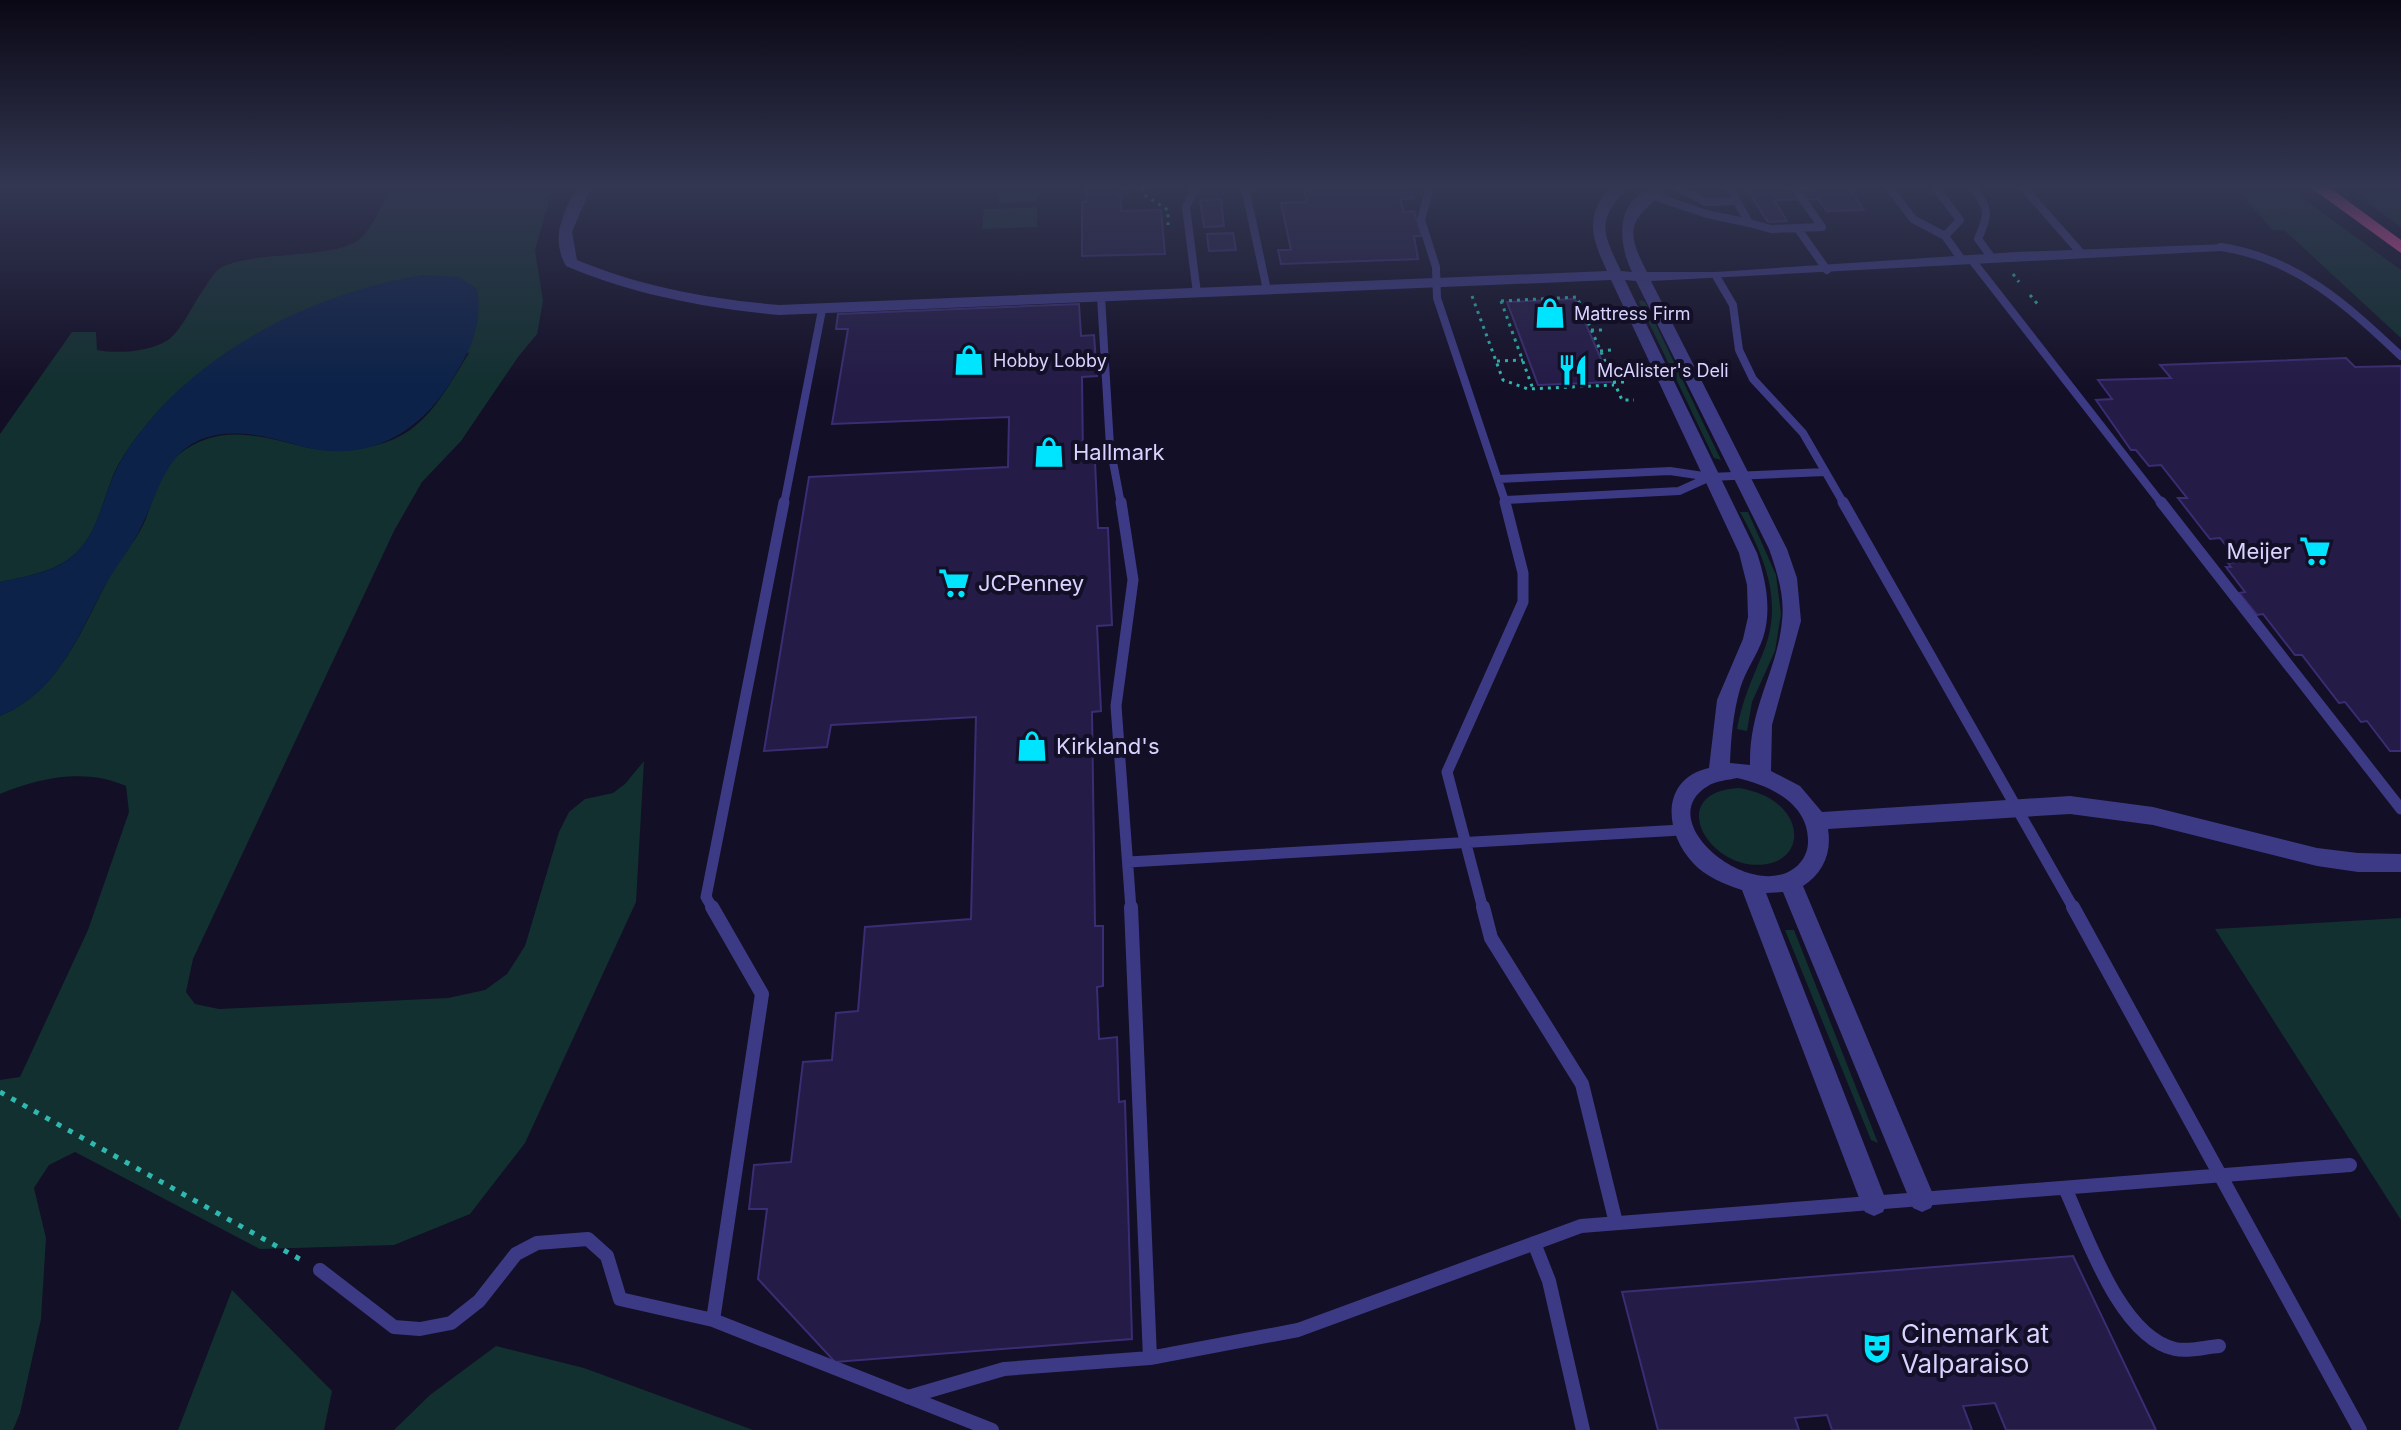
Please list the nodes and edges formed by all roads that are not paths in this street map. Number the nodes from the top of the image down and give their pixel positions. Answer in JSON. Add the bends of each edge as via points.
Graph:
{"nodes":[{"id":1,"x":567,"y":254,"type":"edge"},
{"id":2,"x":1192,"y":254,"type":"edge"},
{"id":3,"x":1259,"y":254,"type":"edge"},
{"id":4,"x":1432,"y":254,"type":"edge"},
{"id":5,"x":1605,"y":254,"type":"edge"},
{"id":6,"x":1632,"y":254,"type":"edge"},
{"id":7,"x":1815,"y":254,"type":"edge"},
{"id":8,"x":1961,"y":254,"type":"edge"},
{"id":9,"x":1989,"y":254,"type":"edge"},
{"id":10,"x":2068,"y":254,"type":"edge"},
{"id":11,"x":2258,"y":254,"type":"edge"},
{"id":12,"x":1992,"y":258,"type":"junction"},
{"id":13,"x":1966,"y":260,"type":"junction"},
{"id":14,"x":1827,"y":270,"type":"junction"},
{"id":15,"x":1640,"y":274,"type":"junction"},
{"id":16,"x":1615,"y":275,"type":"junction"},
{"id":17,"x":1716,"y":276,"type":"junction"},
{"id":18,"x":1436,"y":283,"type":"junction"},
{"id":19,"x":1267,"y":290,"type":"junction"},
{"id":20,"x":1197,"y":293,"type":"junction"},
{"id":21,"x":1101,"y":297,"type":"junction"},
{"id":22,"x":822,"y":310,"type":"junction"},
{"id":23,"x":2401,"y":356,"type":"edge"},
{"id":24,"x":1825,"y":472,"type":"junction"},
{"id":25,"x":1741,"y":476,"type":"junction"},
{"id":26,"x":1710,"y":477,"type":"junction"},
{"id":27,"x":1498,"y":479,"type":"junction"},
{"id":28,"x":1505,"y":500,"type":"junction"},
{"id":29,"x":1719,"y":771,"type":"junction"},
{"id":30,"x":1761,"y":775,"type":"junction"},
{"id":31,"x":2401,"y":787,"type":"edge"},
{"id":32,"x":2385,"y":788,"type":"junction"},
{"id":33,"x":2019,"y":809,"type":"junction"},
{"id":34,"x":2401,"y":809,"type":"edge"},
{"id":35,"x":1817,"y":821,"type":"junction"},
{"id":36,"x":1681,"y":830,"type":"junction"},
{"id":37,"x":1465,"y":842,"type":"junction"},
{"id":38,"x":1129,"y":862,"type":"junction"},
{"id":39,"x":2401,"y":863,"type":"edge"},
{"id":40,"x":1790,"y":882,"type":"junction"},
{"id":41,"x":1751,"y":884,"type":"junction"},
{"id":42,"x":2350,"y":1165,"type":"dead end"},
{"id":43,"x":2221,"y":1175,"type":"junction"},
{"id":44,"x":2065,"y":1188,"type":"junction"},
{"id":45,"x":1922,"y":1199,"type":"junction"},
{"id":46,"x":1874,"y":1203,"type":"junction"},
{"id":47,"x":1616,"y":1223,"type":"junction"},
{"id":48,"x":1534,"y":1243,"type":"junction"},
{"id":49,"x":320,"y":1270,"type":"road end"},
{"id":50,"x":713,"y":1320,"type":"junction"},
{"id":51,"x":2219,"y":1346,"type":"dead end"},
{"id":52,"x":1150,"y":1358,"type":"junction"},
{"id":53,"x":908,"y":1397,"type":"junction"},
{"id":54,"x":992,"y":1430,"type":"edge"},
{"id":55,"x":1583,"y":1430,"type":"edge"},
{"id":56,"x":2360,"y":1430,"type":"edge"}],
"edges":[{"from":1,"to":22,"type":"street","via":[[571,263],[598,276],[751,308]]},
{"from":2,"to":20,"type":"lane"},
{"from":3,"to":19,"type":"lane"},
{"from":4,"to":18,"type":"lane"},
{"from":5,"to":16,"type":"street"},
{"from":6,"to":15,"type":"street"},
{"from":7,"to":14,"type":"lane"},
{"from":8,"to":13,"type":"lane"},
{"from":9,"to":12,"type":"lane"},
{"from":10,"to":12,"type":"street"},
{"from":11,"to":23,"type":"lane","via":[[2296,271]]},
{"from":12,"to":13,"type":"street"},
{"from":13,"to":14,"type":"street"},
{"from":13,"to":32,"type":"lane"},
{"from":14,"to":17,"type":"street"},
{"from":15,"to":16,"type":"street"},
{"from":15,"to":17,"type":"street"},
{"from":15,"to":25,"type":"street"},
{"from":16,"to":18,"type":"street"},
{"from":16,"to":26,"type":"street"},
{"from":17,"to":24,"type":"lane","via":[[1733,305],[1739,350],[1753,379],[1803,433]]},
{"from":18,"to":19,"type":"street"},
{"from":18,"to":27,"type":"lane"},
{"from":19,"to":20,"type":"street"},
{"from":20,"to":21,"type":"street"},
{"from":21,"to":22,"type":"street"},
{"from":21,"to":38,"type":"lane","via":[[1110,446],[1133,580],[1116,706]]},
{"from":22,"to":50,"type":"lane","via":[[706,897],[762,994]]},
{"from":24,"to":25,"type":"lane"},
{"from":24,"to":33,"type":"lane"},
{"from":25,"to":26,"type":"lane"},
{"from":25,"to":30,"type":"street","via":[[1778,549],[1794,601],[1793,629],[1761,729]]},
{"from":26,"to":27,"type":"lane","via":[[1670,471]]},
{"from":26,"to":28,"type":"lane","via":[[1679,491]]},
{"from":26,"to":29,"type":"street","via":[[1748,553],[1759,599],[1753,638],[1731,686]]},
{"from":27,"to":28,"type":"lane"},
{"from":28,"to":37,"type":"lane","via":[[1523,573],[1523,602],[1447,772]]},
{"from":29,"to":30,"type":"street"},
{"from":29,"to":36,"type":"street","via":[[1684,791],[1678,809]]},
{"from":30,"to":35,"type":"street","via":[[1792,792]]},
{"from":31,"to":32,"type":"lane"},
{"from":32,"to":34,"type":"lane"},
{"from":33,"to":35,"type":"street"},
{"from":33,"to":39,"type":"street","via":[[2118,808],[2280,852]]},
{"from":33,"to":43,"type":"lane"},
{"from":35,"to":40,"type":"street","via":[[1821,845],[1815,863]]},
{"from":36,"to":37,"type":"lane"},
{"from":36,"to":41,"type":"street","via":[[1708,865]]},
{"from":37,"to":38,"type":"lane"},
{"from":37,"to":47,"type":"lane","via":[[1491,938],[1582,1084]]},
{"from":38,"to":52,"type":"lane"},
{"from":40,"to":41,"type":"street"},
{"from":40,"to":45,"type":"street"},
{"from":41,"to":46,"type":"street"},
{"from":42,"to":43,"type":"lane"},
{"from":43,"to":44,"type":"lane"},
{"from":43,"to":56,"type":"lane"},
{"from":44,"to":45,"type":"lane"},
{"from":44,"to":51,"type":"lane","via":[[2123,1307],[2144,1334],[2173,1349]]},
{"from":45,"to":46,"type":"lane"},
{"from":46,"to":47,"type":"lane"},
{"from":47,"to":48,"type":"lane","via":[[1581,1226]]},
{"from":48,"to":52,"type":"lane","via":[[1298,1330]]},
{"from":48,"to":55,"type":"lane","via":[[1549,1281]]},
{"from":49,"to":50,"type":"lane","via":[[394,1327],[420,1329],[451,1323],[479,1301],[516,1254],[537,1243],[588,1239],[607,1256],[620,1299]]},
{"from":50,"to":53,"type":"lane"},
{"from":52,"to":53,"type":"lane","via":[[1004,1369]]},
{"from":53,"to":54,"type":"lane"}]}
